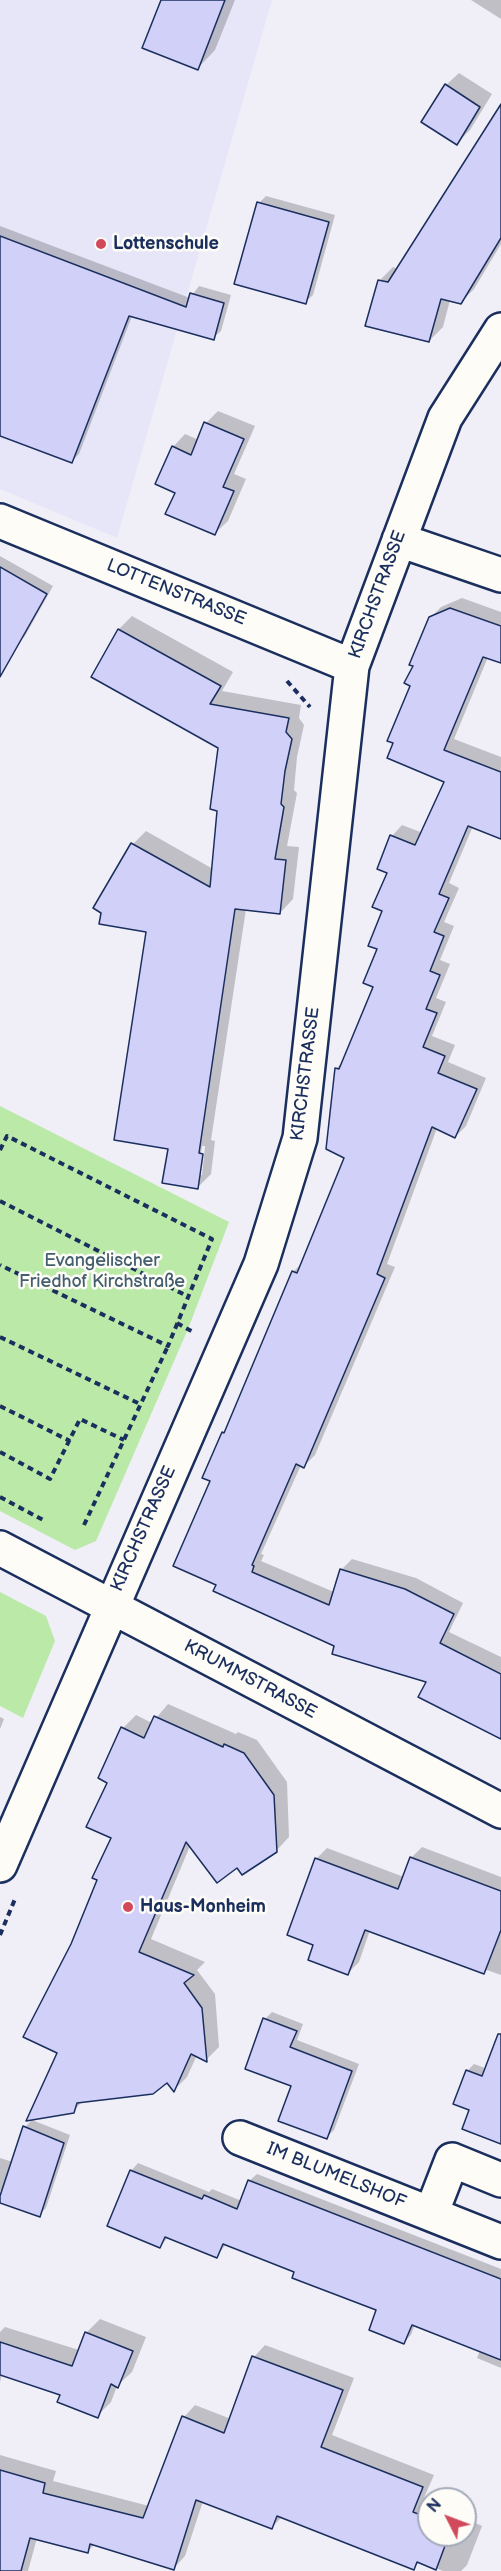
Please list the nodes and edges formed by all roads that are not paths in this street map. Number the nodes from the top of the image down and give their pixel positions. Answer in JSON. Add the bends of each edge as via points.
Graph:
{"nodes":[{"id":1,"x":501,"y":330,"type":"edge"},
{"id":2,"x":0,"y":521,"type":"edge"},
{"id":3,"x":399,"y":540,"type":"junction"},
{"id":4,"x":501,"y":575,"type":"edge"},
{"id":5,"x":352,"y":666,"type":"junction"},
{"id":6,"x":0,"y":1548,"type":"edge"},
{"id":7,"x":111,"y":1606,"type":"junction"},
{"id":8,"x":501,"y":1811,"type":"edge"},
{"id":9,"x":10,"y":1876,"type":"edge"},
{"id":10,"x":240,"y":2138,"type":"dead end"},
{"id":11,"x":501,"y":2180,"type":"edge"},
{"id":12,"x":431,"y":2214,"type":"junction"},
{"id":13,"x":501,"y":2242,"type":"edge"}],
"edges":[{"from":1,"to":3,"type":"street","name":"KIRCHSTRASSE","via":[[445,418]]},
{"from":2,"to":5,"type":"street","name":"LOTTENSTRASSE"},
{"from":3,"to":4,"type":"street"},
{"from":3,"to":5,"type":"street","name":"KIRCHSTRASSE"},
{"from":5,"to":7,"type":"street","name":"KIRCHSTRASSE","via":[[300,1138],[261,1264]]},
{"from":6,"to":7,"type":"street","name":"KRUMMSTRASSE"},
{"from":7,"to":8,"type":"street","name":"KRUMMSTRASSE"},
{"from":7,"to":9,"type":"street","name":"KIRCHSTRASSE"},
{"from":10,"to":12,"type":"street","name":"IM BLUMELSHOF"},
{"from":11,"to":12,"type":"street","via":[[452,2160]]},
{"from":12,"to":13,"type":"street","name":"IM BLUMELSHOF"}]}
